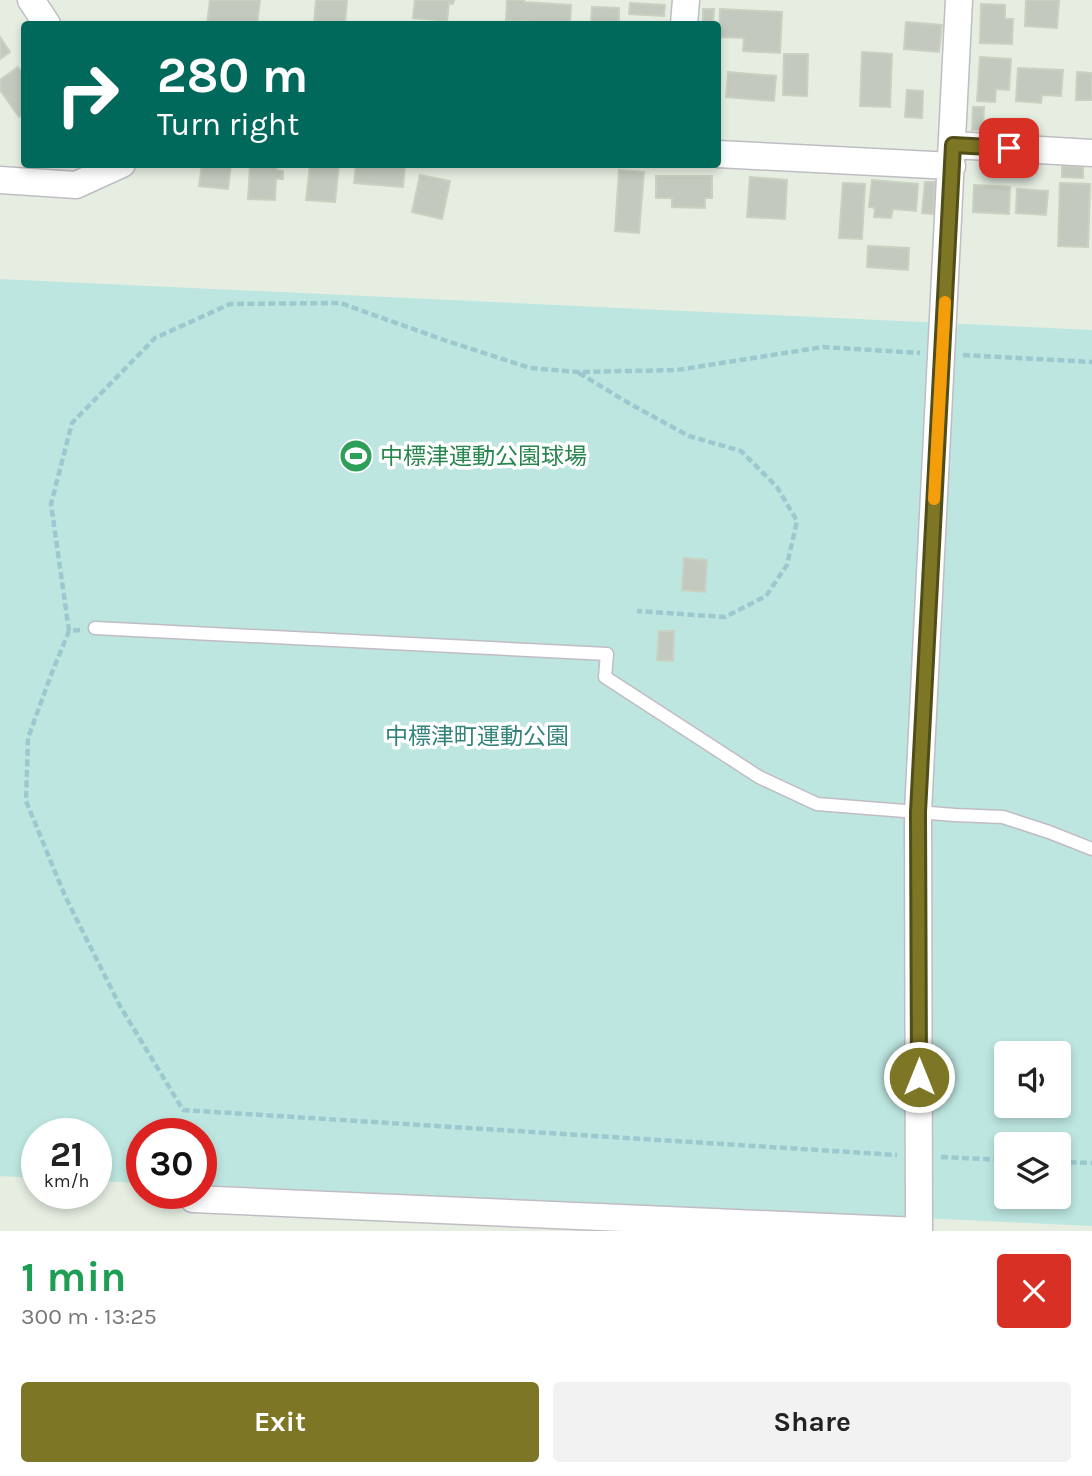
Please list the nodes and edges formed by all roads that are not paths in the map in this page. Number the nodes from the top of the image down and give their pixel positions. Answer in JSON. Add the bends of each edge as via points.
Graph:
{"nodes":[{"id":1,"x":31,"y":0,"type":"edge"},
{"id":2,"x":686,"y":0,"type":"edge"},
{"id":3,"x":959,"y":0,"type":"edge"},
{"id":4,"x":45,"y":21,"type":"edge"},
{"id":5,"x":684,"y":21,"type":"edge"},
{"id":6,"x":1092,"y":153,"type":"edge"},
{"id":7,"x":721,"y":154,"type":"edge"},
{"id":8,"x":952,"y":155,"type":"junction"},
{"id":9,"x":113,"y":168,"type":"edge"},
{"id":10,"x":0,"y":180,"type":"edge"},
{"id":11,"x":96,"y":628,"type":"road end"},
{"id":12,"x":918,"y":812,"type":"junction"},
{"id":13,"x":1092,"y":849,"type":"edge"},
{"id":14,"x":217,"y":1200,"type":"edge"},
{"id":15,"x":918,"y":1231,"type":"edge"}],
"edges":[{"from":1,"to":4,"type":"street"},
{"from":2,"to":5,"type":"street"},
{"from":3,"to":8,"type":"street"},
{"from":6,"to":8,"type":"street"},
{"from":7,"to":8,"type":"street"},
{"from":8,"to":12,"type":"street"},
{"from":9,"to":10,"type":"street","via":[[76,185]]},
{"from":11,"to":12,"type":"lane","via":[[607,654],[605,677],[759,777],[817,804]]},
{"from":12,"to":13,"type":"lane","via":[[1003,817]]},
{"from":12,"to":15,"type":"street"},
{"from":14,"to":15,"type":"street"}]}
